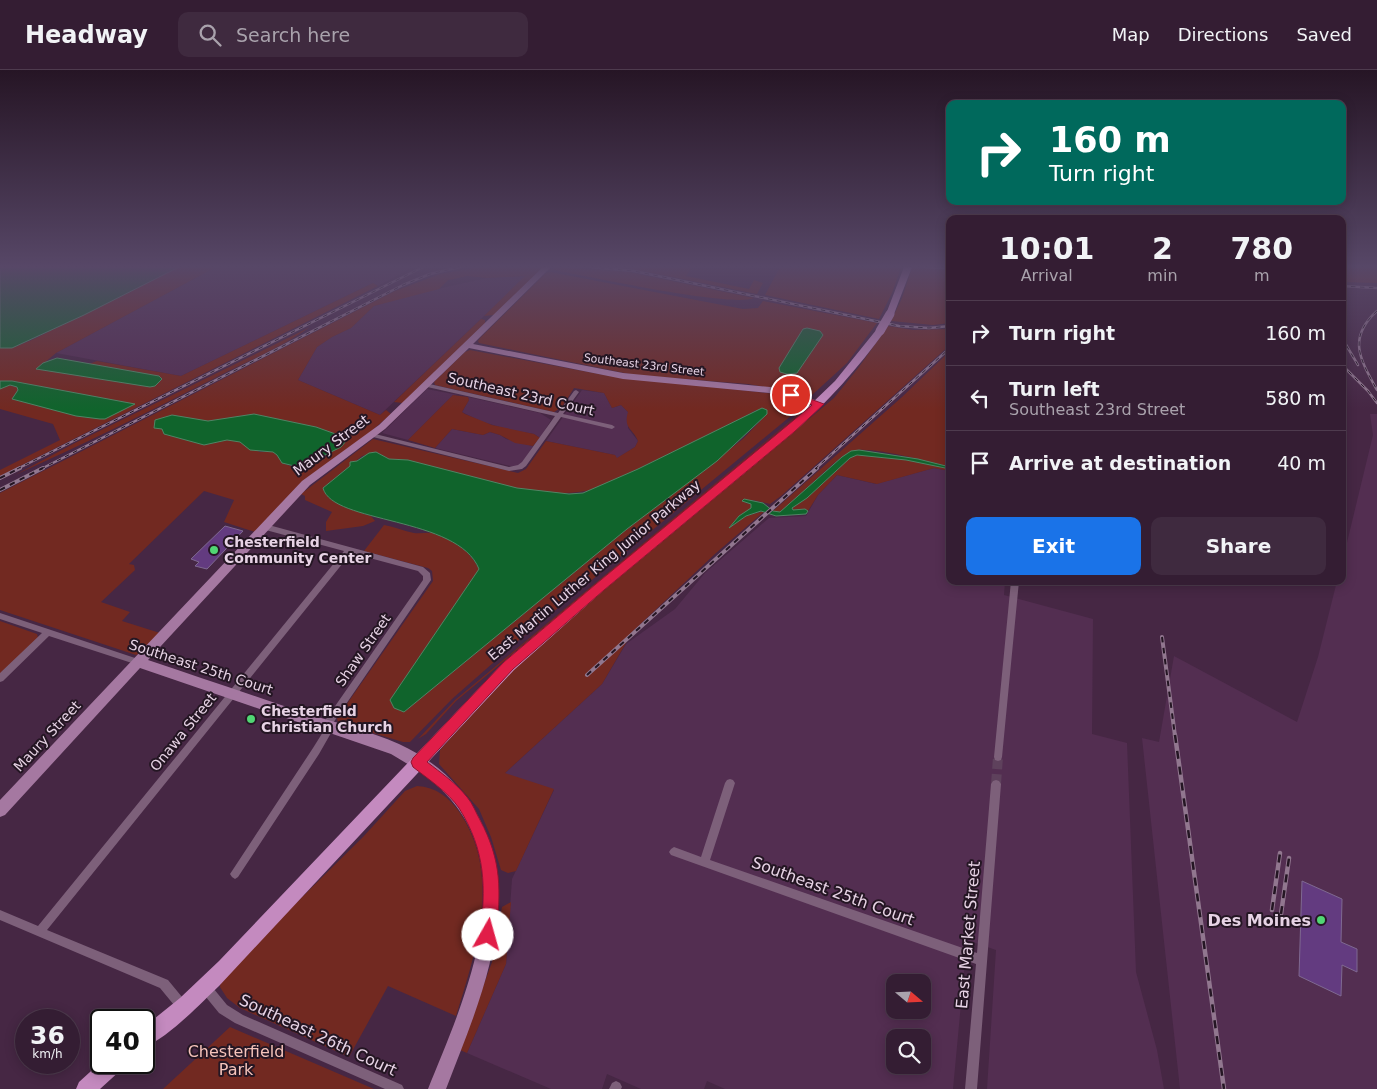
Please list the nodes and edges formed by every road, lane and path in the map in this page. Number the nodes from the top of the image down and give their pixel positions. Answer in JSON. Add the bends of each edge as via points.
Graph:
{"nodes":[{"id":1,"x":499,"y":315,"type":"edge"},
{"id":2,"x":890,"y":315,"type":"edge"},
{"id":3,"x":467,"y":345,"type":"junction"},
{"id":4,"x":425,"y":385,"type":"junction"},
{"id":5,"x":576,"y":392,"type":"dead end"},
{"id":6,"x":819,"y":404,"type":"junction"},
{"id":7,"x":559,"y":415,"type":"junction"},
{"id":8,"x":612,"y":427,"type":"dead end"},
{"id":9,"x":371,"y":435,"type":"junction"},
{"id":10,"x":265,"y":527,"type":"junction"},
{"id":11,"x":349,"y":550,"type":"junction"},
{"id":12,"x":1015,"y":585,"type":"edge"},
{"id":13,"x":0,"y":616,"type":"edge"},
{"id":14,"x":48,"y":632,"type":"junction"},
{"id":15,"x":138,"y":662,"type":"junction"},
{"id":16,"x":0,"y":678,"type":"edge"},
{"id":17,"x":232,"y":693,"type":"junction"},
{"id":18,"x":327,"y":725,"type":"junction"},
{"id":19,"x":998,"y":757,"type":"tunnel mouth"},
{"id":20,"x":417,"y":762,"type":"junction"},
{"id":21,"x":730,"y":783,"type":"dead end"},
{"id":22,"x":996,"y":784,"type":"tunnel mouth"},
{"id":23,"x":0,"y":810,"type":"edge"},
{"id":24,"x":674,"y":852,"type":"dead end"},
{"id":25,"x":704,"y":862,"type":"junction"},
{"id":26,"x":235,"y":874,"type":"dead end"},
{"id":27,"x":0,"y":915,"type":"edge"},
{"id":28,"x":38,"y":932,"type":"junction"},
{"id":29,"x":249,"y":940,"type":"junction"},
{"id":30,"x":981,"y":960,"type":"junction"},
{"id":31,"x":205,"y":987,"type":"junction"},
{"id":32,"x":178,"y":1001,"type":"junction"},
{"id":33,"x":155,"y":1025,"type":"edge"},
{"id":34,"x":155,"y":1029,"type":"edge"},
{"id":35,"x":102,"y":1074,"type":"edge"},
{"id":36,"x":86,"y":1089,"type":"edge"},
{"id":37,"x":398,"y":1089,"type":"edge"},
{"id":38,"x":437,"y":1089,"type":"edge"},
{"id":39,"x":971,"y":1089,"type":"edge"}],
"edges":[{"from":1,"to":3,"type":"main road","name":"Maury Street"},
{"from":2,"to":6,"type":"main road","name":"East Martin Luther King Junior Parkway","bridge":true,"via":[[850,372]]},
{"from":3,"to":4,"type":"main road","name":"Maury Street"},
{"from":3,"to":6,"type":"main road","name":"Southeast 23rd Street","via":[[623,376],[770,390]]},
{"from":4,"to":7,"type":"street","name":"Southeast 23rd Court"},
{"from":4,"to":9,"type":"main road","name":"Maury Street"},
{"from":5,"to":7,"type":"street"},
{"from":6,"to":20,"type":"main road","name":"East Martin Luther King Junior Parkway","via":[[509,666]]},
{"from":7,"to":8,"type":"street","name":"Southeast 23rd Court"},
{"from":7,"to":9,"type":"street","via":[[524,464],[509,469]]},
{"from":9,"to":10,"type":"main road","name":"Maury Street","via":[[306,483]]},
{"from":10,"to":11,"type":"street"},
{"from":10,"to":15,"type":"main road","name":"Maury Street"},
{"from":11,"to":17,"type":"street","name":"Onawa Street"},
{"from":11,"to":18,"type":"street","name":"Shaw Street","via":[[420,569],[427,575],[426,584]]},
{"from":12,"to":19,"type":"street"},
{"from":13,"to":14,"type":"street","name":"Southeast 25th Court"},
{"from":14,"to":15,"type":"street","name":"Southeast 25th Court"},
{"from":14,"to":16,"type":"street"},
{"from":15,"to":17,"type":"main road","name":"Southeast 25th Court"},
{"from":15,"to":23,"type":"main road","name":"Maury Street"},
{"from":17,"to":18,"type":"main road","name":"Southeast 25th Court"},
{"from":17,"to":28,"type":"street","name":"Onawa Street"},
{"from":18,"to":20,"type":"main road","name":"Southeast 25th Court","via":[[395,749]]},
{"from":18,"to":26,"type":"street","name":"Shaw Street","via":[[327,733],[316,751]]},
{"from":20,"to":29,"type":"main road","name":"East Martin Luther King Junior Parkway"},
{"from":20,"to":38,"type":"main road","name":"Southeast 25th Court","via":[[450,789],[474,820],[485,848],[492,887],[486,948]]},
{"from":21,"to":25,"type":"street"},
{"from":22,"to":30,"type":"street","name":"East Market Street"},
{"from":24,"to":25,"type":"street","name":"Southeast 25th Court"},
{"from":25,"to":30,"type":"street","name":"Southeast 25th Court"},
{"from":27,"to":28,"type":"street"},
{"from":28,"to":32,"type":"street","via":[[164,984]]},
{"from":29,"to":31,"type":"main road","name":"East Martin Luther King Junior Parkway"},
{"from":29,"to":32,"type":"main road","name":"East Martin Luther King Junior Parkway"},
{"from":30,"to":39,"type":"street","name":"East Market Street"},
{"from":31,"to":34,"type":"main road","name":"East Martin Luther King Junior Parkway"},
{"from":31,"to":37,"type":"street","name":"Southeast 26th Court","via":[[224,1009],[239,1019]]},
{"from":32,"to":33,"type":"main road","name":"East Martin Luther King Junior Parkway"},
{"from":35,"to":36,"type":"main road"}]}
